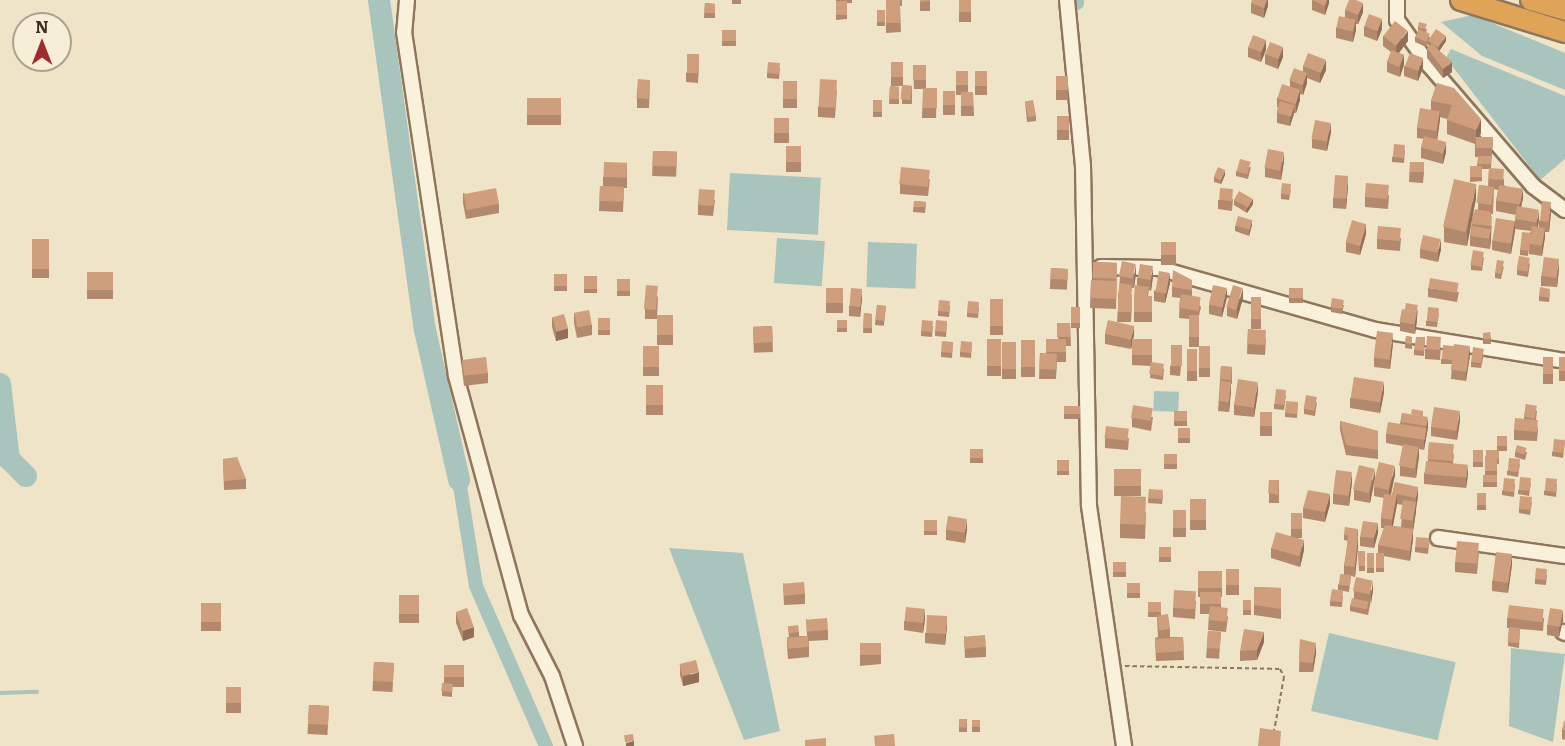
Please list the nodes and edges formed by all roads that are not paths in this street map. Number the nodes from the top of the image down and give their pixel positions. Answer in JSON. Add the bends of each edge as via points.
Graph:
{"nodes":[{"id":1,"x":407,"y":0,"type":"edge"},
{"id":2,"x":1066,"y":0,"type":"edge"},
{"id":3,"x":1397,"y":0,"type":"edge"},
{"id":4,"x":1461,"y":0,"type":"edge"},
{"id":5,"x":1531,"y":0,"type":"edge"},
{"id":6,"x":1565,"y":10,"type":"edge"},
{"id":7,"x":1565,"y":32,"type":"edge"},
{"id":8,"x":1565,"y":210,"type":"edge"},
{"id":9,"x":1085,"y":267,"type":"junction"},
{"id":10,"x":1565,"y":361,"type":"edge"},
{"id":11,"x":1438,"y":538,"type":"dead end"},
{"id":12,"x":1565,"y":556,"type":"edge"},
{"id":13,"x":575,"y":746,"type":"edge"},
{"id":14,"x":1124,"y":746,"type":"edge"}],
"edges":[{"from":1,"to":13,"type":"street","via":[[404,32],[456,376],[521,615],[552,675]]},
{"from":2,"to":9,"type":"street","via":[[1083,165]]},
{"from":3,"to":8,"type":"street","via":[[1397,20],[1429,65],[1533,186]]},
{"from":4,"to":7,"type":"highway"},
{"from":5,"to":6,"type":"highway"},
{"from":9,"to":10,"type":"street","via":[[1158,268],[1376,330]]},
{"from":9,"to":14,"type":"street","via":[[1089,506]]},
{"from":11,"to":12,"type":"street"}]}
